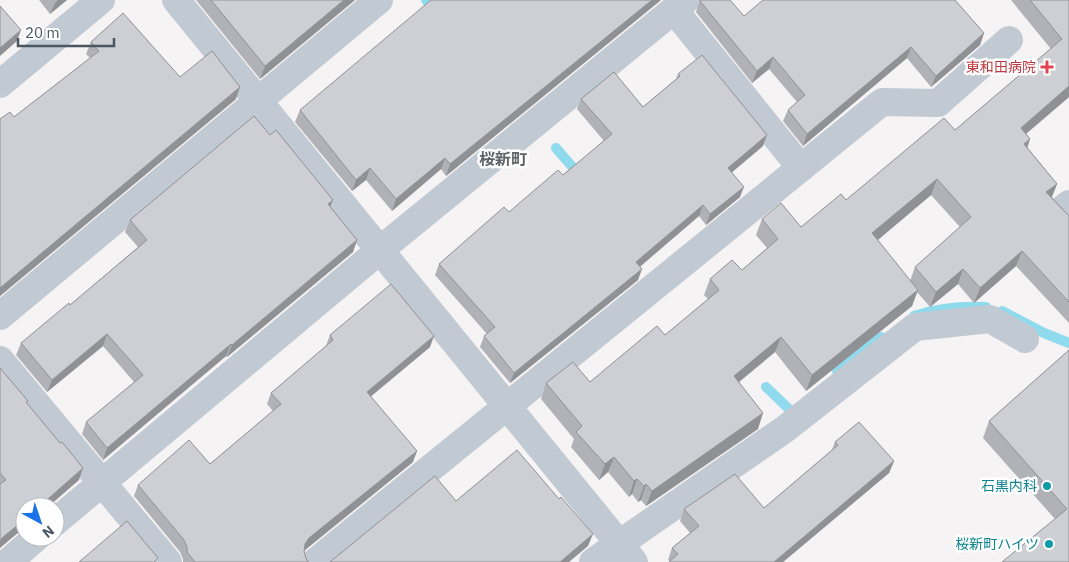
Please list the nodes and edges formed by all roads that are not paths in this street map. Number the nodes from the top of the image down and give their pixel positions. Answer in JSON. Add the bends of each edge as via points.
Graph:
{"nodes":[{"id":1,"x":101,"y":0,"type":"edge"},
{"id":2,"x":176,"y":0,"type":"edge"},
{"id":3,"x":379,"y":0,"type":"edge"},
{"id":4,"x":680,"y":5,"type":"edge"},
{"id":5,"x":1009,"y":40,"type":"dead end"},
{"id":6,"x":0,"y":84,"type":"edge"},
{"id":7,"x":257,"y":100,"type":"junction"},
{"id":8,"x":801,"y":168,"type":"junction"},
{"id":9,"x":380,"y":250,"type":"junction"},
{"id":10,"x":0,"y":316,"type":"edge"},
{"id":11,"x":1025,"y":339,"type":"dead end"},
{"id":12,"x":0,"y":360,"type":"edge"},
{"id":13,"x":506,"y":405,"type":"junction"},
{"id":14,"x":101,"y":482,"type":"junction"},
{"id":15,"x":65,"y":513,"type":"edge"},
{"id":16,"x":25,"y":547,"type":"edge"},
{"id":17,"x":627,"y":553,"type":"edge"},
{"id":18,"x":8,"y":562,"type":"edge"},
{"id":19,"x":168,"y":562,"type":"edge"},
{"id":20,"x":315,"y":562,"type":"edge"},
{"id":21,"x":593,"y":562,"type":"edge"}],
"edges":[{"from":1,"to":6,"type":"street"},
{"from":2,"to":7,"type":"street"},
{"from":3,"to":7,"type":"street"},
{"from":4,"to":8,"type":"street"},
{"from":4,"to":9,"type":"street"},
{"from":5,"to":8,"type":"street","via":[[938,103],[882,102]]},
{"from":7,"to":9,"type":"street"},
{"from":7,"to":10,"type":"street"},
{"from":8,"to":13,"type":"street"},
{"from":9,"to":13,"type":"street"},
{"from":9,"to":14,"type":"street"},
{"from":11,"to":17,"type":"street","via":[[990,319],[915,327]]},
{"from":12,"to":14,"type":"street"},
{"from":13,"to":17,"type":"street"},
{"from":13,"to":20,"type":"street"},
{"from":14,"to":15,"type":"street"},
{"from":14,"to":19,"type":"street"},
{"from":16,"to":18,"type":"street"},
{"from":17,"to":21,"type":"street"}]}
